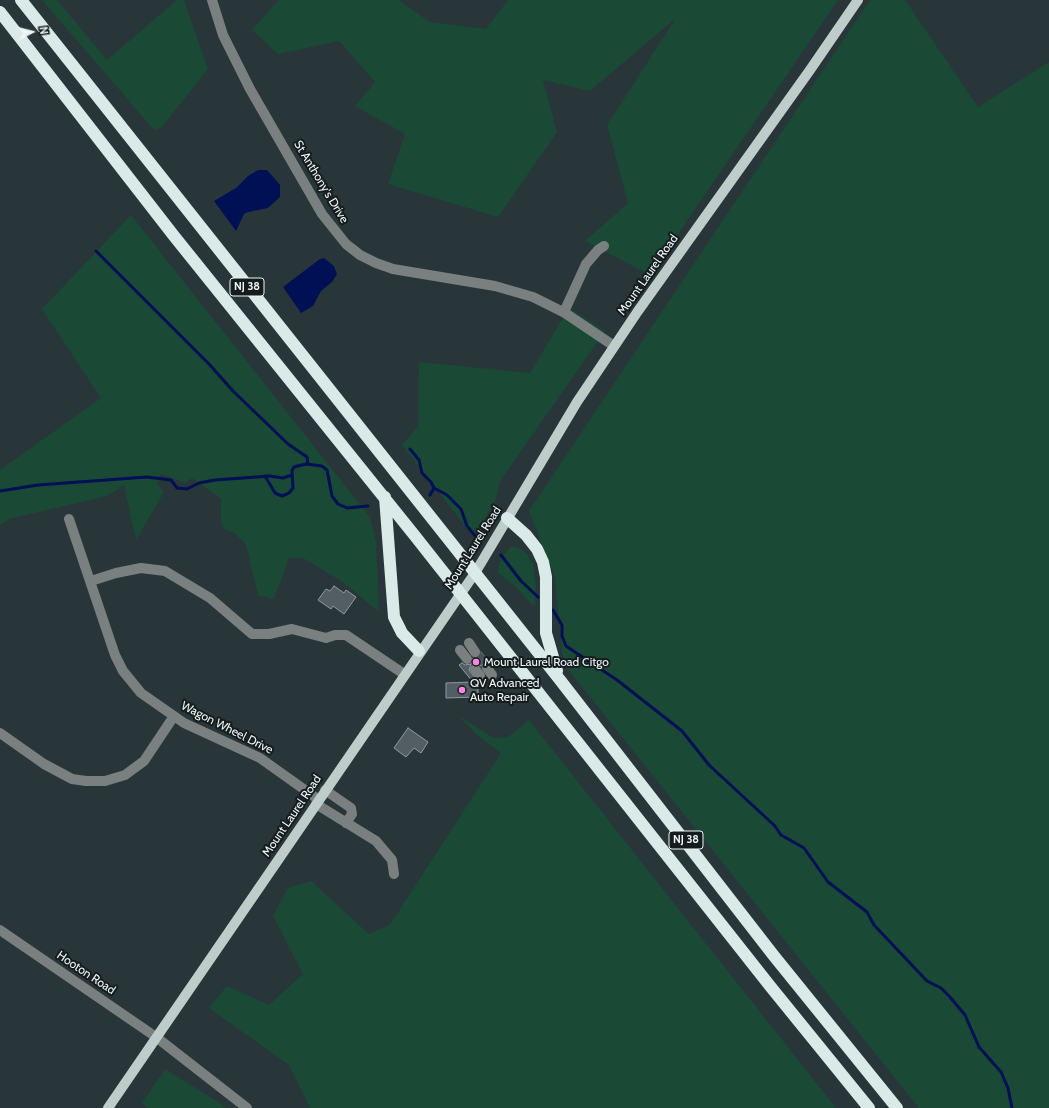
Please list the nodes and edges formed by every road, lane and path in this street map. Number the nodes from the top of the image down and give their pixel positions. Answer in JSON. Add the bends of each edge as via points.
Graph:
{"nodes":[{"id":1,"x":21,"y":0,"type":"edge"},
{"id":2,"x":212,"y":0,"type":"edge"},
{"id":3,"x":858,"y":0,"type":"edge"},
{"id":4,"x":0,"y":12,"type":"edge"},
{"id":5,"x":604,"y":246,"type":"dead end"},
{"id":6,"x":564,"y":312,"type":"junction"},
{"id":7,"x":614,"y":346,"type":"junction"},
{"id":8,"x":385,"y":497,"type":"junction"},
{"id":9,"x":507,"y":518,"type":"junction"},
{"id":10,"x":69,"y":519,"type":"dead end"},
{"id":11,"x":475,"y":573,"type":"junction"},
{"id":12,"x":91,"y":581,"type":"junction"},
{"id":13,"x":461,"y":593,"type":"junction"},
{"id":14,"x":468,"y":643,"type":"dead end"},
{"id":15,"x":460,"y":650,"type":"dead end"},
{"id":16,"x":420,"y":651,"type":"junction"},
{"id":17,"x":475,"y":652,"type":"tunnel mouth"},
{"id":18,"x":467,"y":659,"type":"tunnel mouth"},
{"id":19,"x":404,"y":674,"type":"junction"},
{"id":20,"x":560,"y":680,"type":"junction"},
{"id":21,"x":174,"y":716,"type":"junction"},
{"id":22,"x":0,"y":734,"type":"edge"},
{"id":23,"x":325,"y":790,"type":"junction"},
{"id":24,"x":317,"y":802,"type":"junction"},
{"id":25,"x":346,"y":823,"type":"junction"},
{"id":26,"x":394,"y":874,"type":"dead end"},
{"id":27,"x":0,"y":930,"type":"edge"},
{"id":28,"x":156,"y":1037,"type":"junction"},
{"id":29,"x":108,"y":1108,"type":"edge"},
{"id":30,"x":247,"y":1108,"type":"edge"},
{"id":31,"x":869,"y":1108,"type":"edge"},
{"id":32,"x":897,"y":1108,"type":"edge"}],
"edges":[{"from":1,"to":11,"type":"highway","number":"NJ 38"},
{"from":2,"to":6,"type":"street","name":"St Anthony's Drive","via":[[223,35],[250,89],[322,214],[346,244],[360,255],[393,269],[514,291]]},
{"from":3,"to":7,"type":"main road","name":"Mount Laurel Road"},
{"from":4,"to":8,"type":"highway","number":"NJ 38","via":[[174,236]]},
{"from":5,"to":6,"type":"street","via":[[586,264]]},
{"from":6,"to":7,"type":"street","name":"St Anthony's Drive"},
{"from":7,"to":9,"type":"main road","name":"Mount Laurel Road"},
{"from":8,"to":13,"type":"highway","number":"NJ 38"},
{"from":8,"to":16,"type":"highway","via":[[394,617],[402,633]]},
{"from":9,"to":11,"type":"main road","name":"Mount Laurel Road"},
{"from":9,"to":20,"type":"highway","via":[[526,535],[543,562],[546,583],[546,633]]},
{"from":10,"to":12,"type":"street","name":"Wagon Wheel Drive"},
{"from":11,"to":13,"type":"main road","name":"Mount Laurel Road"},
{"from":11,"to":20,"type":"highway","number":"NJ 38"},
{"from":12,"to":19,"type":"street","via":[[129,570],[153,568],[165,571],[210,598],[252,634],[269,634],[292,629],[326,638],[346,635]]},
{"from":12,"to":21,"type":"street","name":"Wagon Wheel Drive","via":[[120,666],[142,693]]},
{"from":13,"to":16,"type":"main road","name":"Mount Laurel Road"},
{"from":13,"to":31,"type":"highway","number":"NJ 38"},
{"from":14,"to":17,"type":"street"},
{"from":15,"to":18,"type":"street"},
{"from":16,"to":19,"type":"main road","name":"Mount Laurel Road"},
{"from":19,"to":23,"type":"main road","name":"Mount Laurel Road"},
{"from":20,"to":32,"type":"highway","number":"NJ 38","via":[[779,962]]},
{"from":21,"to":22,"type":"street","via":[[144,761],[125,775],[105,782],[72,779],[44,764]]},
{"from":21,"to":24,"type":"street","name":"Wagon Wheel Drive","via":[[202,732],[260,758]]},
{"from":23,"to":24,"type":"main road","name":"Mount Laurel Road"},
{"from":23,"to":25,"type":"street","via":[[352,808],[352,814]]},
{"from":24,"to":25,"type":"street","name":"Wagon Wheel Drive"},
{"from":24,"to":28,"type":"main road","name":"Mount Laurel Road"},
{"from":25,"to":26,"type":"street","name":"Wagon Wheel Drive","via":[[376,841],[392,860]]},
{"from":27,"to":28,"type":"street","name":"Hooton Road"},
{"from":28,"to":29,"type":"main road","name":"Mount Laurel Road"},
{"from":28,"to":30,"type":"street","name":"Hooton Road"}]}
